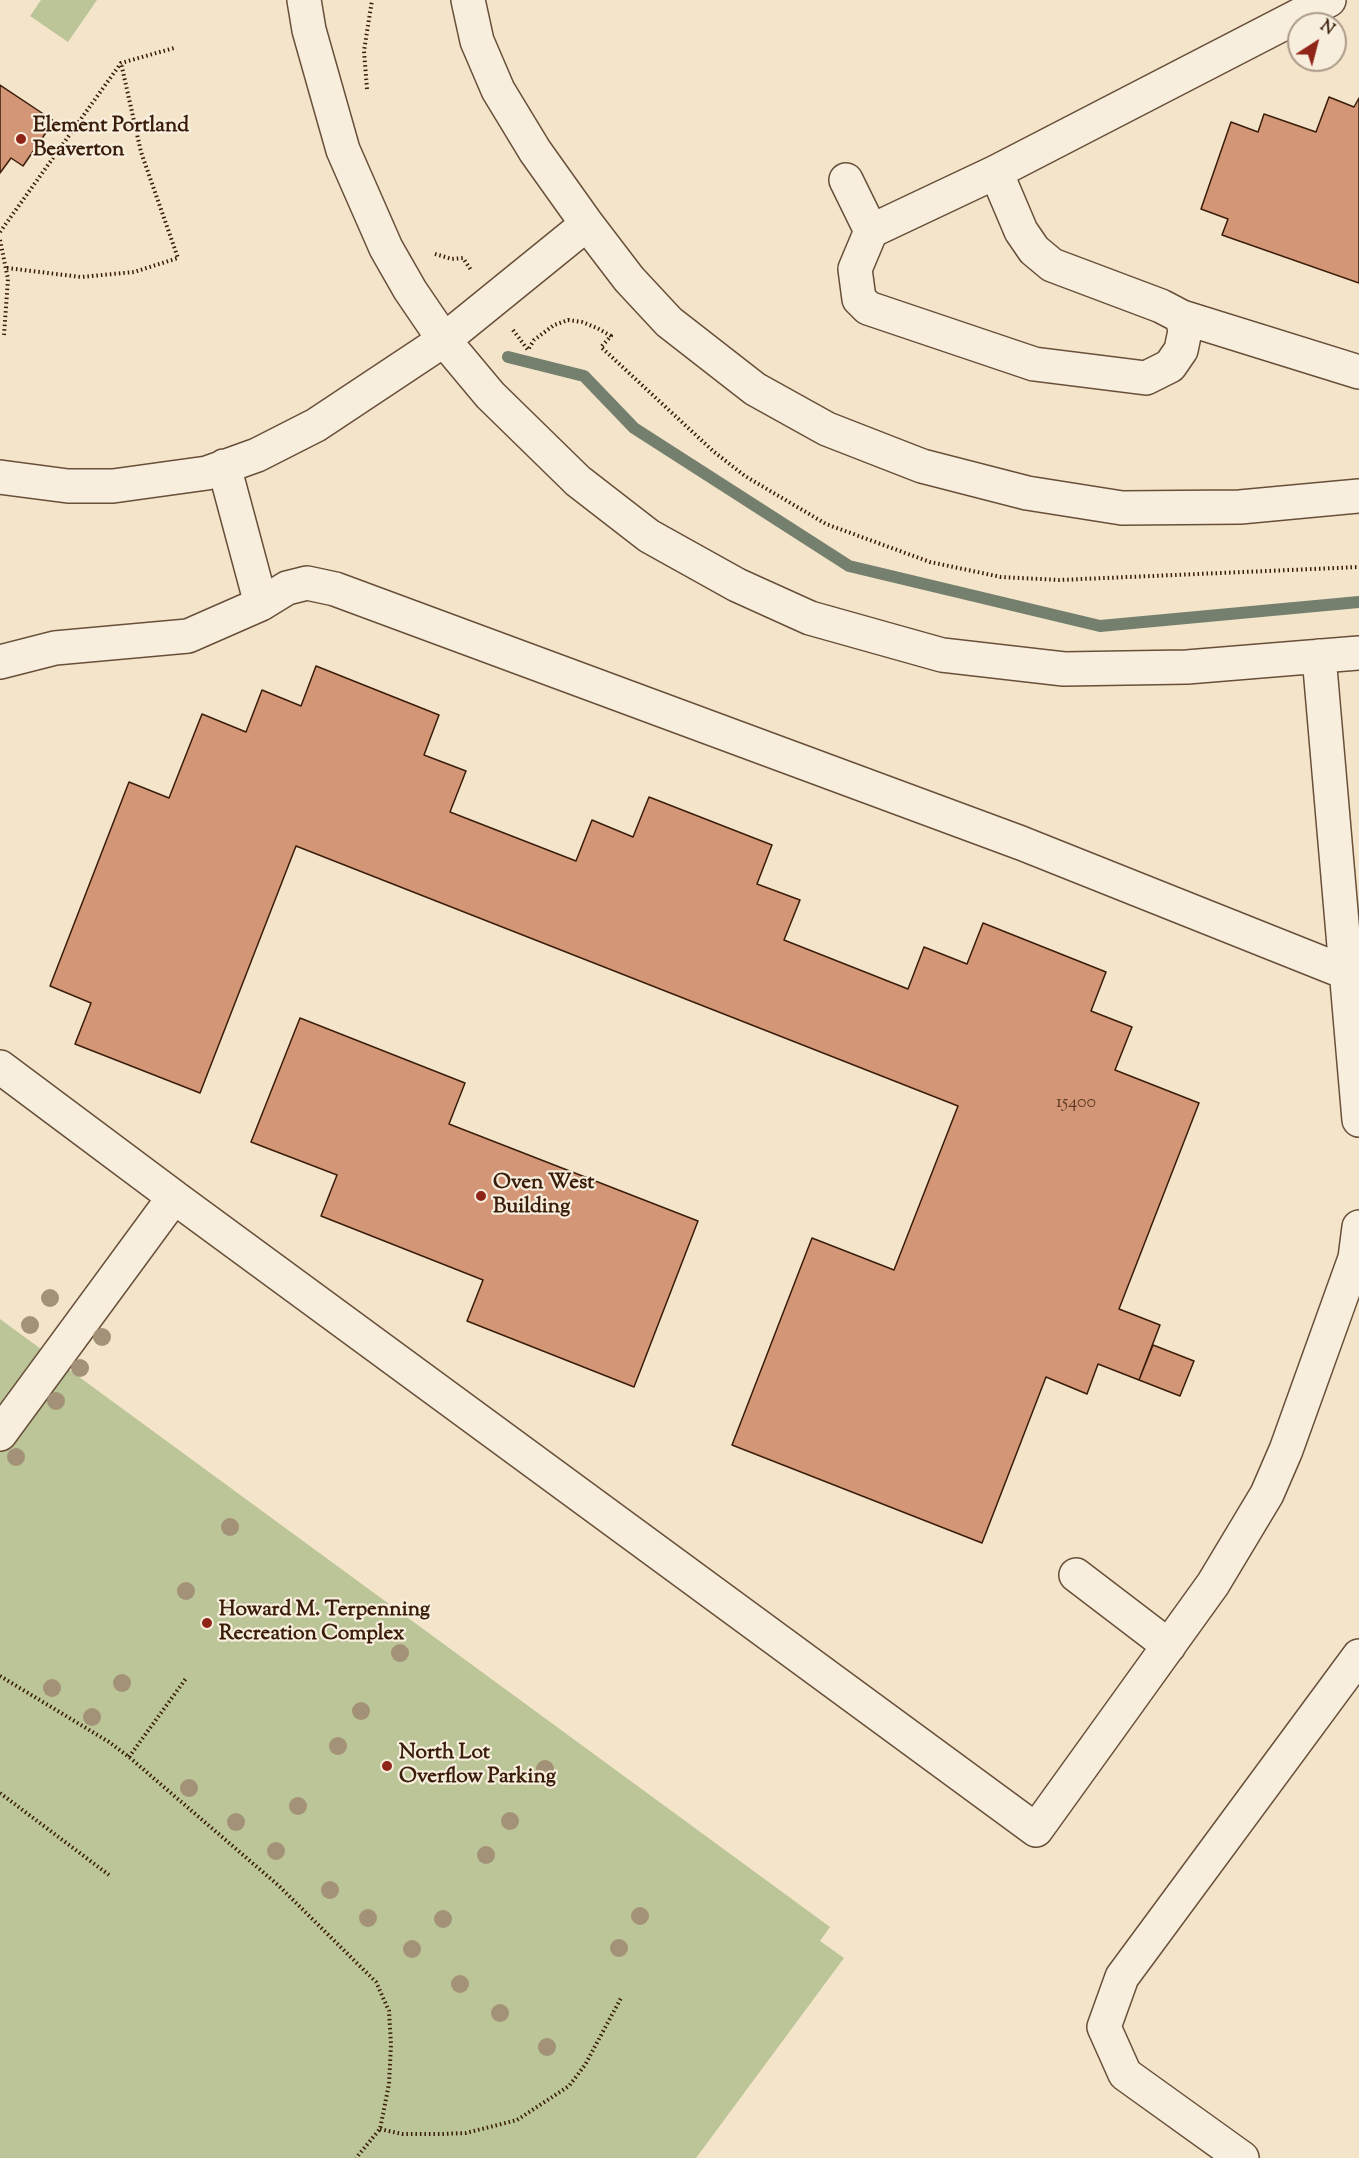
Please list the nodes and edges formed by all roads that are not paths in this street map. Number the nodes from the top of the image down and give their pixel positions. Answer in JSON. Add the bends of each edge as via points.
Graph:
{"nodes":[{"id":1,"x":304,"y":0,"type":"edge"},
{"id":2,"x":468,"y":0,"type":"edge"},
{"id":3,"x":1329,"y":0,"type":"edge"},
{"id":4,"x":996,"y":172,"type":"junction"},
{"id":5,"x":846,"y":180,"type":"dead end"},
{"id":6,"x":587,"y":224,"type":"junction"},
{"id":7,"x":871,"y":231,"type":"junction"},
{"id":8,"x":1182,"y":317,"type":"junction"},
{"id":9,"x":444,"y":340,"type":"junction"},
{"id":10,"x":1359,"y":372,"type":"edge"},
{"id":11,"x":224,"y":466,"type":"junction"},
{"id":12,"x":0,"y":477,"type":"edge"},
{"id":13,"x":1359,"y":496,"type":"edge"},
{"id":14,"x":261,"y":604,"type":"junction"},
{"id":15,"x":1359,"y":653,"type":"edge"},
{"id":16,"x":1319,"y":656,"type":"junction"},
{"id":17,"x":0,"y":662,"type":"edge"},
{"id":18,"x":1347,"y":973,"type":"junction"},
{"id":19,"x":0,"y":1067,"type":"edge"},
{"id":20,"x":1359,"y":1120,"type":"edge"},
{"id":21,"x":174,"y":1197,"type":"junction"},
{"id":22,"x":1359,"y":1227,"type":"edge"},
{"id":23,"x":0,"y":1434,"type":"edge"},
{"id":24,"x":1076,"y":1575,"type":"dead end"},
{"id":25,"x":1169,"y":1646,"type":"junction"},
{"id":26,"x":1359,"y":1656,"type":"edge"},
{"id":27,"x":1242,"y":2158,"type":"edge"}],
"edges":[{"from":1,"to":9,"type":"street","via":[[343,150],[386,248]]},
{"from":2,"to":6,"type":"street","via":[[477,40],[498,90]]},
{"from":3,"to":4,"type":"street"},
{"from":4,"to":7,"type":"street"},
{"from":4,"to":8,"type":"street","via":[[1021,231],[1052,266]]},
{"from":5,"to":7,"type":"street"},
{"from":6,"to":9,"type":"street"},
{"from":6,"to":13,"type":"street","via":[[629,279],[669,322],[755,389],[827,429],[922,466],[1027,493],[1122,508],[1240,507]]},
{"from":7,"to":8,"type":"street","via":[[855,269],[859,299],[868,308],[1034,364],[1146,378],[1170,366],[1181,350],[1185,331]]},
{"from":8,"to":10,"type":"street"},
{"from":9,"to":11,"type":"street","via":[[316,425]]},
{"from":9,"to":16,"type":"street","via":[[490,395],[578,481],[649,536],[737,585],[810,618],[942,655],[1064,669],[1187,666]]},
{"from":11,"to":12,"type":"street","via":[[163,481],[113,486],[68,486]]},
{"from":11,"to":14,"type":"street"},
{"from":14,"to":17,"type":"street","via":[[188,636],[55,648]]},
{"from":14,"to":18,"type":"street","via":[[287,588],[307,583],[335,589],[1021,843]]},
{"from":15,"to":16,"type":"street"},
{"from":16,"to":18,"type":"street"},
{"from":18,"to":20,"type":"street"},
{"from":19,"to":21,"type":"street"},
{"from":21,"to":23,"type":"street"},
{"from":21,"to":25,"type":"street","via":[[1036,1830]]},
{"from":22,"to":25,"type":"street","via":[[1355,1258],[1267,1494],[1213,1584]]},
{"from":24,"to":25,"type":"street"},
{"from":26,"to":27,"type":"street","via":[[1122,1977],[1104,2027],[1125,2074]]}]}
